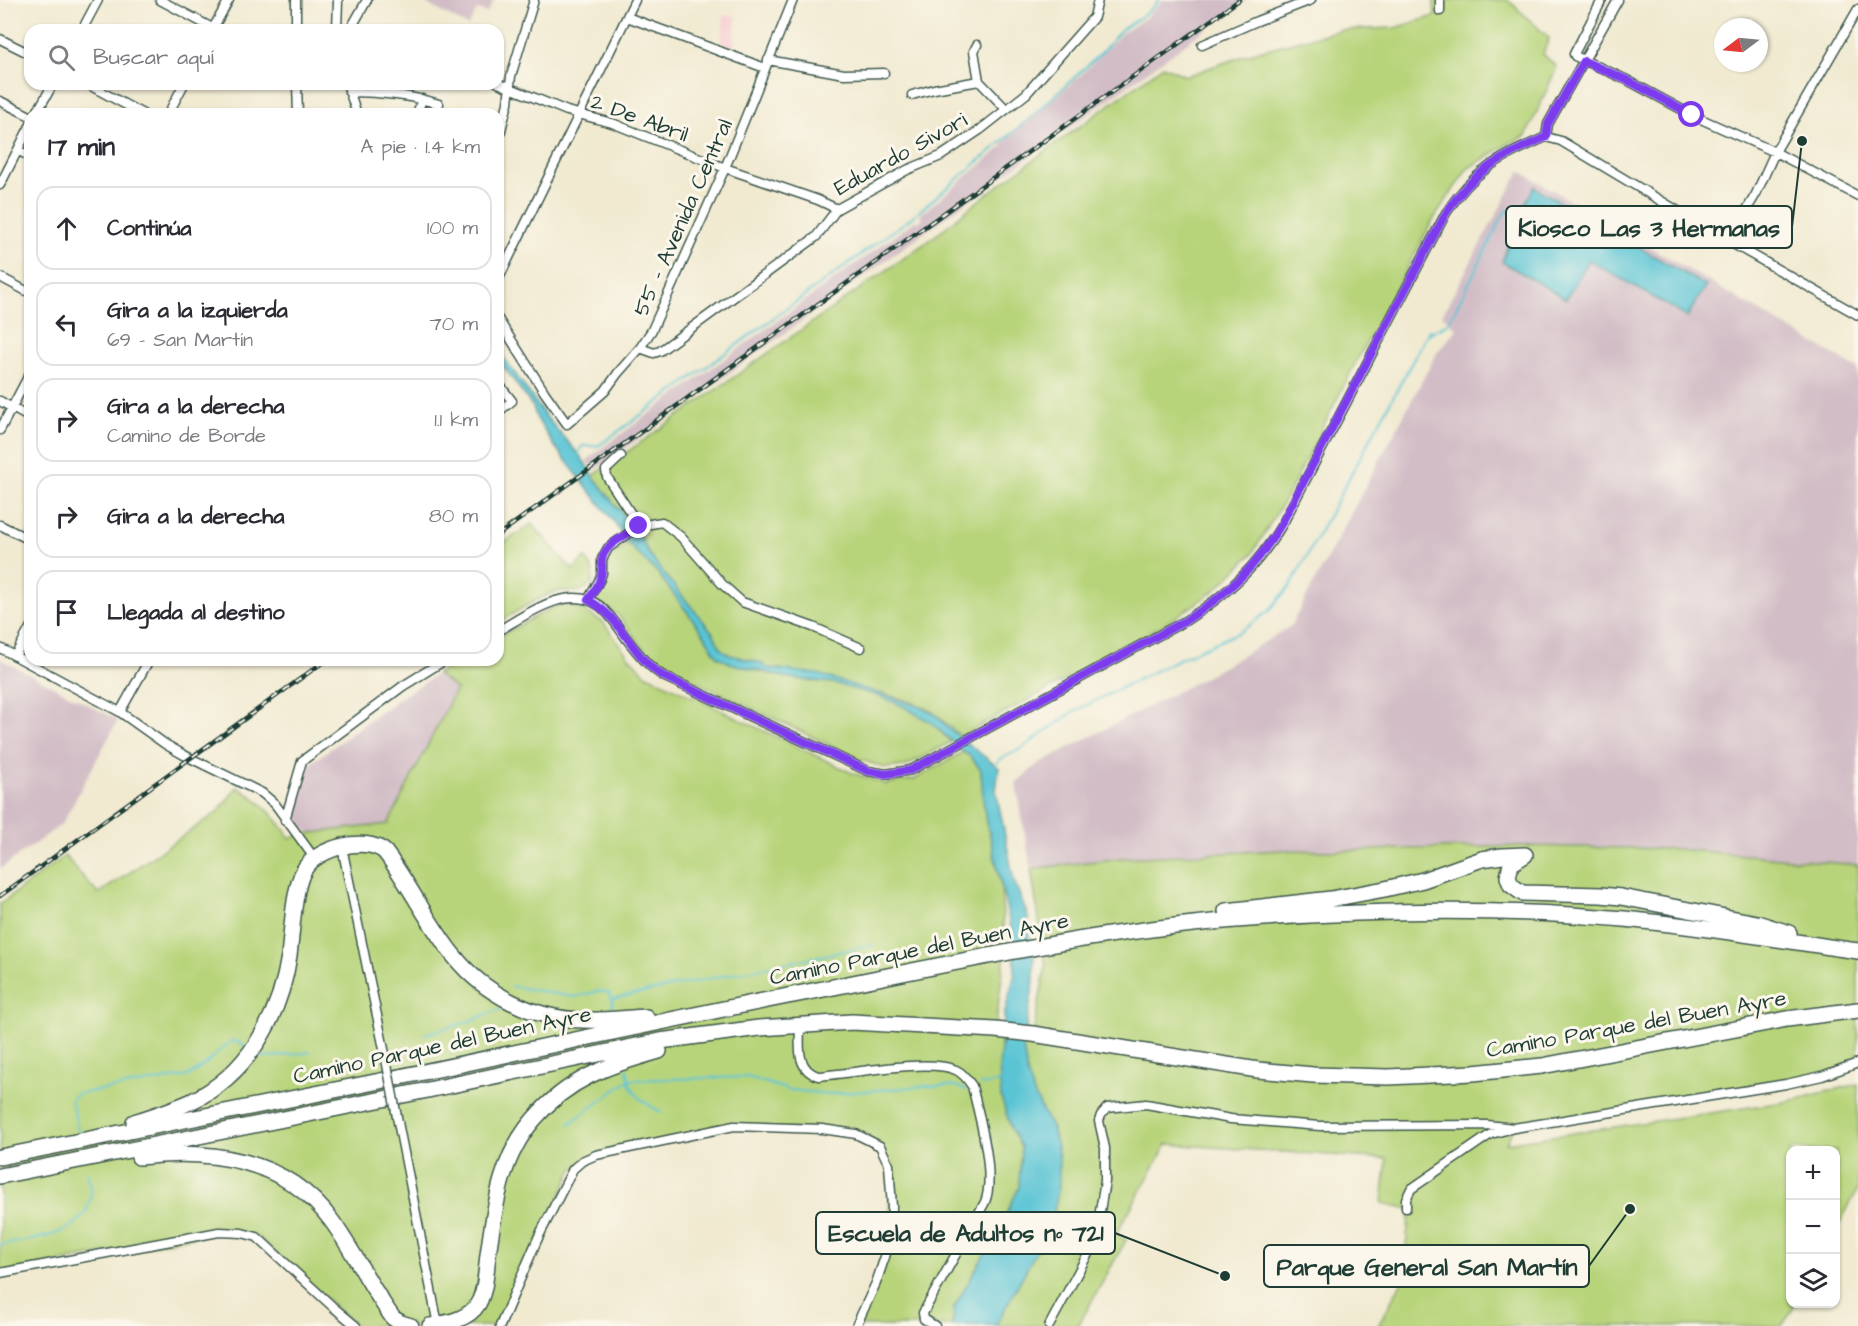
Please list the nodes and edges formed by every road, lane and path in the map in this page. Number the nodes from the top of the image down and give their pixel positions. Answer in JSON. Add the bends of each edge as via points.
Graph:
{"nodes":[{"id":1,"x":98,"y":0,"type":"edge"},
{"id":2,"x":160,"y":0,"type":"edge"},
{"id":3,"x":229,"y":0,"type":"edge"},
{"id":4,"x":296,"y":0,"type":"edge"},
{"id":5,"x":338,"y":0,"type":"edge"},
{"id":6,"x":367,"y":0,"type":"edge"},
{"id":7,"x":534,"y":0,"type":"edge"},
{"id":8,"x":635,"y":0,"type":"edge"},
{"id":9,"x":793,"y":0,"type":"edge"},
{"id":10,"x":1098,"y":0,"type":"edge"},
{"id":11,"x":1311,"y":0,"type":"edge"},
{"id":12,"x":1440,"y":0,"type":"edge"},
{"id":13,"x":1602,"y":0,"type":"edge"},
{"id":14,"x":1618,"y":0,"type":"edge"},
{"id":15,"x":1858,"y":9,"type":"edge"},
{"id":16,"x":1440,"y":11,"type":"dead end"},
{"id":17,"x":627,"y":17,"type":"junction"},
{"id":18,"x":85,"y":24,"type":"edge"},
{"id":19,"x":203,"y":24,"type":"edge"},
{"id":20,"x":217,"y":24,"type":"edge"},
{"id":21,"x":296,"y":24,"type":"edge"},
{"id":22,"x":337,"y":24,"type":"edge"},
{"id":23,"x":353,"y":24,"type":"edge"},
{"id":24,"x":0,"y":39,"type":"edge"},
{"id":25,"x":977,"y":45,"type":"dead end"},
{"id":26,"x":1202,"y":45,"type":"dead end"},
{"id":27,"x":24,"y":51,"type":"edge"},
{"id":28,"x":1584,"y":61,"type":"junction"},
{"id":29,"x":767,"y":64,"type":"junction"},
{"id":30,"x":884,"y":73,"type":"dead end"},
{"id":31,"x":979,"y":81,"type":"junction"},
{"id":32,"x":504,"y":85,"type":"edge"},
{"id":33,"x":509,"y":87,"type":"junction"},
{"id":34,"x":50,"y":90,"type":"edge"},
{"id":35,"x":98,"y":90,"type":"edge"},
{"id":36,"x":181,"y":90,"type":"edge"},
{"id":37,"x":297,"y":90,"type":"edge"},
{"id":38,"x":349,"y":90,"type":"edge"},
{"id":39,"x":366,"y":90,"type":"edge"},
{"id":40,"x":912,"y":95,"type":"dead end"},
{"id":41,"x":422,"y":99,"type":"junction"},
{"id":42,"x":0,"y":101,"type":"edge"},
{"id":43,"x":439,"y":104,"type":"dead end"},
{"id":44,"x":39,"y":108,"type":"edge"},
{"id":45,"x":132,"y":108,"type":"edge"},
{"id":46,"x":171,"y":108,"type":"edge"},
{"id":47,"x":298,"y":108,"type":"edge"},
{"id":48,"x":355,"y":108,"type":"edge"},
{"id":49,"x":419,"y":108,"type":"edge"},
{"id":50,"x":1006,"y":109,"type":"junction"},
{"id":51,"x":24,"y":113,"type":"edge"},
{"id":52,"x":580,"y":114,"type":"junction"},
{"id":53,"x":504,"y":119,"type":"edge"},
{"id":54,"x":1546,"y":137,"type":"junction"},
{"id":55,"x":24,"y":138,"type":"edge"},
{"id":56,"x":18,"y":150,"type":"junction"},
{"id":57,"x":1775,"y":152,"type":"junction"},
{"id":58,"x":24,"y":154,"type":"edge"},
{"id":59,"x":725,"y":168,"type":"junction"},
{"id":60,"x":0,"y":185,"type":"edge"},
{"id":61,"x":1858,"y":196,"type":"edge"},
{"id":62,"x":837,"y":209,"type":"junction"},
{"id":63,"x":1728,"y":241,"type":"junction"},
{"id":64,"x":504,"y":268,"type":"edge"},
{"id":65,"x":0,"y":277,"type":"edge"},
{"id":66,"x":24,"y":290,"type":"edge"},
{"id":67,"x":1858,"y":315,"type":"edge"},
{"id":68,"x":504,"y":328,"type":"edge"},
{"id":69,"x":640,"y":348,"type":"junction"},
{"id":70,"x":24,"y":385,"type":"edge"},
{"id":71,"x":504,"y":390,"type":"edge"},
{"id":72,"x":0,"y":402,"type":"edge"},
{"id":73,"x":504,"y":407,"type":"edge"},
{"id":74,"x":12,"y":408,"type":"junction"},
{"id":75,"x":24,"y":415,"type":"edge"},
{"id":76,"x":0,"y":429,"type":"edge"},
{"id":77,"x":621,"y":456,"type":"dead end"},
{"id":78,"x":0,"y":525,"type":"edge"},
{"id":79,"x":638,"y":527,"type":"junction"},
{"id":80,"x":24,"y":537,"type":"edge"},
{"id":81,"x":588,"y":600,"type":"junction"},
{"id":82,"x":504,"y":628,"type":"edge"},
{"id":83,"x":24,"y":639,"type":"edge"},
{"id":84,"x":0,"y":648,"type":"edge"},
{"id":85,"x":861,"y":648,"type":"dead end"},
{"id":86,"x":15,"y":656,"type":"junction"},
{"id":87,"x":24,"y":661,"type":"edge"},
{"id":88,"x":34,"y":666,"type":"edge"},
{"id":89,"x":146,"y":666,"type":"edge"},
{"id":90,"x":435,"y":666,"type":"edge"},
{"id":91,"x":120,"y":712,"type":"junction"},
{"id":92,"x":285,"y":820,"type":"junction"},
{"id":93,"x":342,"y":847,"type":"junction"},
{"id":94,"x":315,"y":859,"type":"junction"},
{"id":95,"x":1153,"y":928,"type":"junction"},
{"id":96,"x":1842,"y":948,"type":"junction"},
{"id":97,"x":1858,"y":951,"type":"edge"},
{"id":98,"x":1858,"y":1010,"type":"edge"},
{"id":99,"x":712,"y":1011,"type":"junction"},
{"id":100,"x":800,"y":1025,"type":"junction"},
{"id":101,"x":723,"y":1032,"type":"junction"},
{"id":102,"x":1858,"y":1063,"type":"edge"},
{"id":103,"x":1514,"y":1128,"type":"junction"},
{"id":104,"x":63,"y":1145,"type":"junction"},
{"id":105,"x":0,"y":1157,"type":"edge"},
{"id":106,"x":64,"y":1163,"type":"junction"},
{"id":107,"x":0,"y":1176,"type":"edge"},
{"id":108,"x":1406,"y":1208,"type":"dead end"},
{"id":109,"x":0,"y":1273,"type":"edge"},
{"id":110,"x":434,"y":1325,"type":"edge"},
{"id":111,"x":356,"y":1326,"type":"edge"},
{"id":112,"x":411,"y":1326,"type":"edge"},
{"id":113,"x":500,"y":1326,"type":"edge"},
{"id":114,"x":856,"y":1326,"type":"edge"},
{"id":115,"x":935,"y":1326,"type":"edge"},
{"id":116,"x":1049,"y":1326,"type":"edge"}],
"edges":[{"from":1,"to":18,"type":"street"},
{"from":2,"to":19,"type":"street"},
{"from":3,"to":20,"type":"street"},
{"from":4,"to":21,"type":"street"},
{"from":5,"to":22,"type":"street"},
{"from":6,"to":23,"type":"street"},
{"from":7,"to":33,"type":"street"},
{"from":8,"to":17,"type":"street"},
{"from":9,"to":29,"type":"street","name":"55 - Avenida Central"},
{"from":10,"to":50,"type":"street","name":"Eduardo Sivori","via":[[1087,27],[1036,85]]},
{"from":11,"to":26,"type":"street"},
{"from":12,"to":16,"type":"street"},
{"from":13,"to":28,"type":"street","via":[[1574,54]]},
{"from":14,"to":28,"type":"street"},
{"from":15,"to":57,"type":"street"},
{"from":17,"to":29,"type":"street"},
{"from":17,"to":52,"type":"street"},
{"from":24,"to":27,"type":"street"},
{"from":25,"to":31,"type":"street","via":[[974,51]]},
{"from":28,"to":54,"type":"street","via":[[1548,124]]},
{"from":28,"to":57,"type":"street"},
{"from":29,"to":30,"type":"street","via":[[844,74]]},
{"from":29,"to":59,"type":"street","name":"55 - Avenida Central"},
{"from":31,"to":40,"type":"street"},
{"from":31,"to":50,"type":"street"},
{"from":32,"to":33,"type":"street","name":"2 De Abril"},
{"from":33,"to":52,"type":"street","name":"2 De Abril"},
{"from":33,"to":53,"type":"street"},
{"from":34,"to":44,"type":"street"},
{"from":35,"to":45,"type":"street"},
{"from":36,"to":46,"type":"street"},
{"from":37,"to":47,"type":"street"},
{"from":38,"to":48,"type":"street"},
{"from":39,"to":41,"type":"street"},
{"from":41,"to":43,"type":"street"},
{"from":41,"to":49,"type":"street"},
{"from":42,"to":51,"type":"street"},
{"from":50,"to":62,"type":"street","name":"Eduardo Sivori","via":[[941,156]]},
{"from":52,"to":59,"type":"street","name":"2 De Abril"},
{"from":52,"to":64,"type":"street"},
{"from":54,"to":63,"type":"street","via":[[1561,141]]},
{"from":54,"to":81,"type":"street","via":[[1484,168],[1457,196],[1282,523],[1246,574],[1185,621],[911,770],[886,774],[868,771],[658,673],[610,616]]},
{"from":55,"to":56,"type":"street"},
{"from":56,"to":58,"type":"street"},
{"from":56,"to":60,"type":"street"},
{"from":57,"to":61,"type":"street"},
{"from":57,"to":63,"type":"street","via":[[1764,183]]},
{"from":59,"to":62,"type":"street","name":"2 De Abril"},
{"from":59,"to":69,"type":"street","name":"55 - Avenida Central","via":[[660,314]]},
{"from":62,"to":69,"type":"street","name":"Eduardo Sivori","via":[[816,237],[660,351]]},
{"from":63,"to":67,"type":"street"},
{"from":65,"to":66,"type":"street"},
{"from":68,"to":69,"type":"street","name":"55 - Avenida Central","via":[[567,424],[604,391]]},
{"from":70,"to":74,"type":"street"},
{"from":71,"to":73,"type":"street","via":[[512,401]]},
{"from":72,"to":74,"type":"street"},
{"from":74,"to":75,"type":"street"},
{"from":74,"to":76,"type":"street"},
{"from":77,"to":79,"type":"street","via":[[606,470],[607,477]]},
{"from":78,"to":80,"type":"street"},
{"from":79,"to":81,"type":"street","via":[[603,554],[602,573]]},
{"from":79,"to":85,"type":"street","via":[[662,522],[674,530],[742,602]]},
{"from":81,"to":82,"type":"street","via":[[547,604]]},
{"from":83,"to":86,"type":"street"},
{"from":84,"to":86,"type":"street"},
{"from":86,"to":87,"type":"street"},
{"from":88,"to":91,"type":"street"},
{"from":89,"to":91,"type":"street"},
{"from":90,"to":92,"type":"street","via":[[302,762]]},
{"from":91,"to":92,"type":"street","via":[[165,744],[262,793]]},
{"from":92,"to":94,"type":"street"},
{"from":93,"to":94,"type":"highway"},
{"from":93,"to":99,"type":"highway","via":[[380,847],[454,956],[486,986],[526,1008],[582,1020]]},
{"from":93,"to":110,"type":"street","bridge":true,"via":[[385,1054]]},
{"from":94,"to":104,"type":"highway","via":[[300,880],[280,997],[266,1029],[243,1062],[192,1101]]},
{"from":95,"to":96,"type":"highway","name":"Camino Parque del Buen Ayre","via":[[1364,914],[1500,912],[1690,926]]},
{"from":95,"to":96,"type":"highway","via":[[1204,914],[1385,890],[1482,859],[1525,855],[1511,864],[1508,877],[1511,885],[1522,893],[1621,897],[1757,923]]},
{"from":95,"to":99,"type":"highway","name":"Camino Parque del Buen Ayre"},
{"from":96,"to":97,"type":"highway","name":"Camino Parque del Buen Ayre"},
{"from":98,"to":100,"type":"highway","name":"Camino Parque del Buen Ayre","via":[[1786,1019],[1542,1066],[1398,1077],[1258,1070],[995,1029],[891,1023]]},
{"from":99,"to":104,"type":"highway","name":"Camino Parque del Buen Ayre"},
{"from":100,"to":101,"type":"highway","name":"Camino Parque del Buen Ayre"},
{"from":100,"to":115,"type":"street","via":[[801,1062],[812,1074],[909,1066],[951,1068],[972,1086],[989,1173],[988,1190],[923,1313],[924,1319]]},
{"from":101,"to":106,"type":"highway","name":"Camino Parque del Buen Ayre","via":[[660,1041]]},
{"from":101,"to":110,"type":"highway","via":[[586,1076],[547,1105],[521,1137],[504,1169],[478,1303],[471,1313],[459,1319]]},
{"from":102,"to":103,"type":"street","via":[[1786,1084]]},
{"from":103,"to":108,"type":"street","via":[[1491,1134],[1411,1189]]},
{"from":103,"to":116,"type":"street","via":[[1320,1126],[1231,1119],[1146,1104],[1107,1108],[1099,1121],[1106,1181],[1097,1229],[1090,1250]]},
{"from":104,"to":105,"type":"highway","name":"Camino Parque del Buen Ayre"},
{"from":106,"to":107,"type":"highway","name":"Camino Parque del Buen Ayre"},
{"from":106,"to":112,"type":"highway","via":[[180,1153],[226,1157],[268,1170],[322,1209],[388,1312]]},
{"from":109,"to":111,"type":"street","via":[[219,1232],[242,1233],[258,1237]]},
{"from":113,"to":114,"type":"street","via":[[538,1238],[573,1169],[582,1161],[734,1126],[822,1129],[856,1134],[880,1146],[889,1165],[890,1242]]}]}
